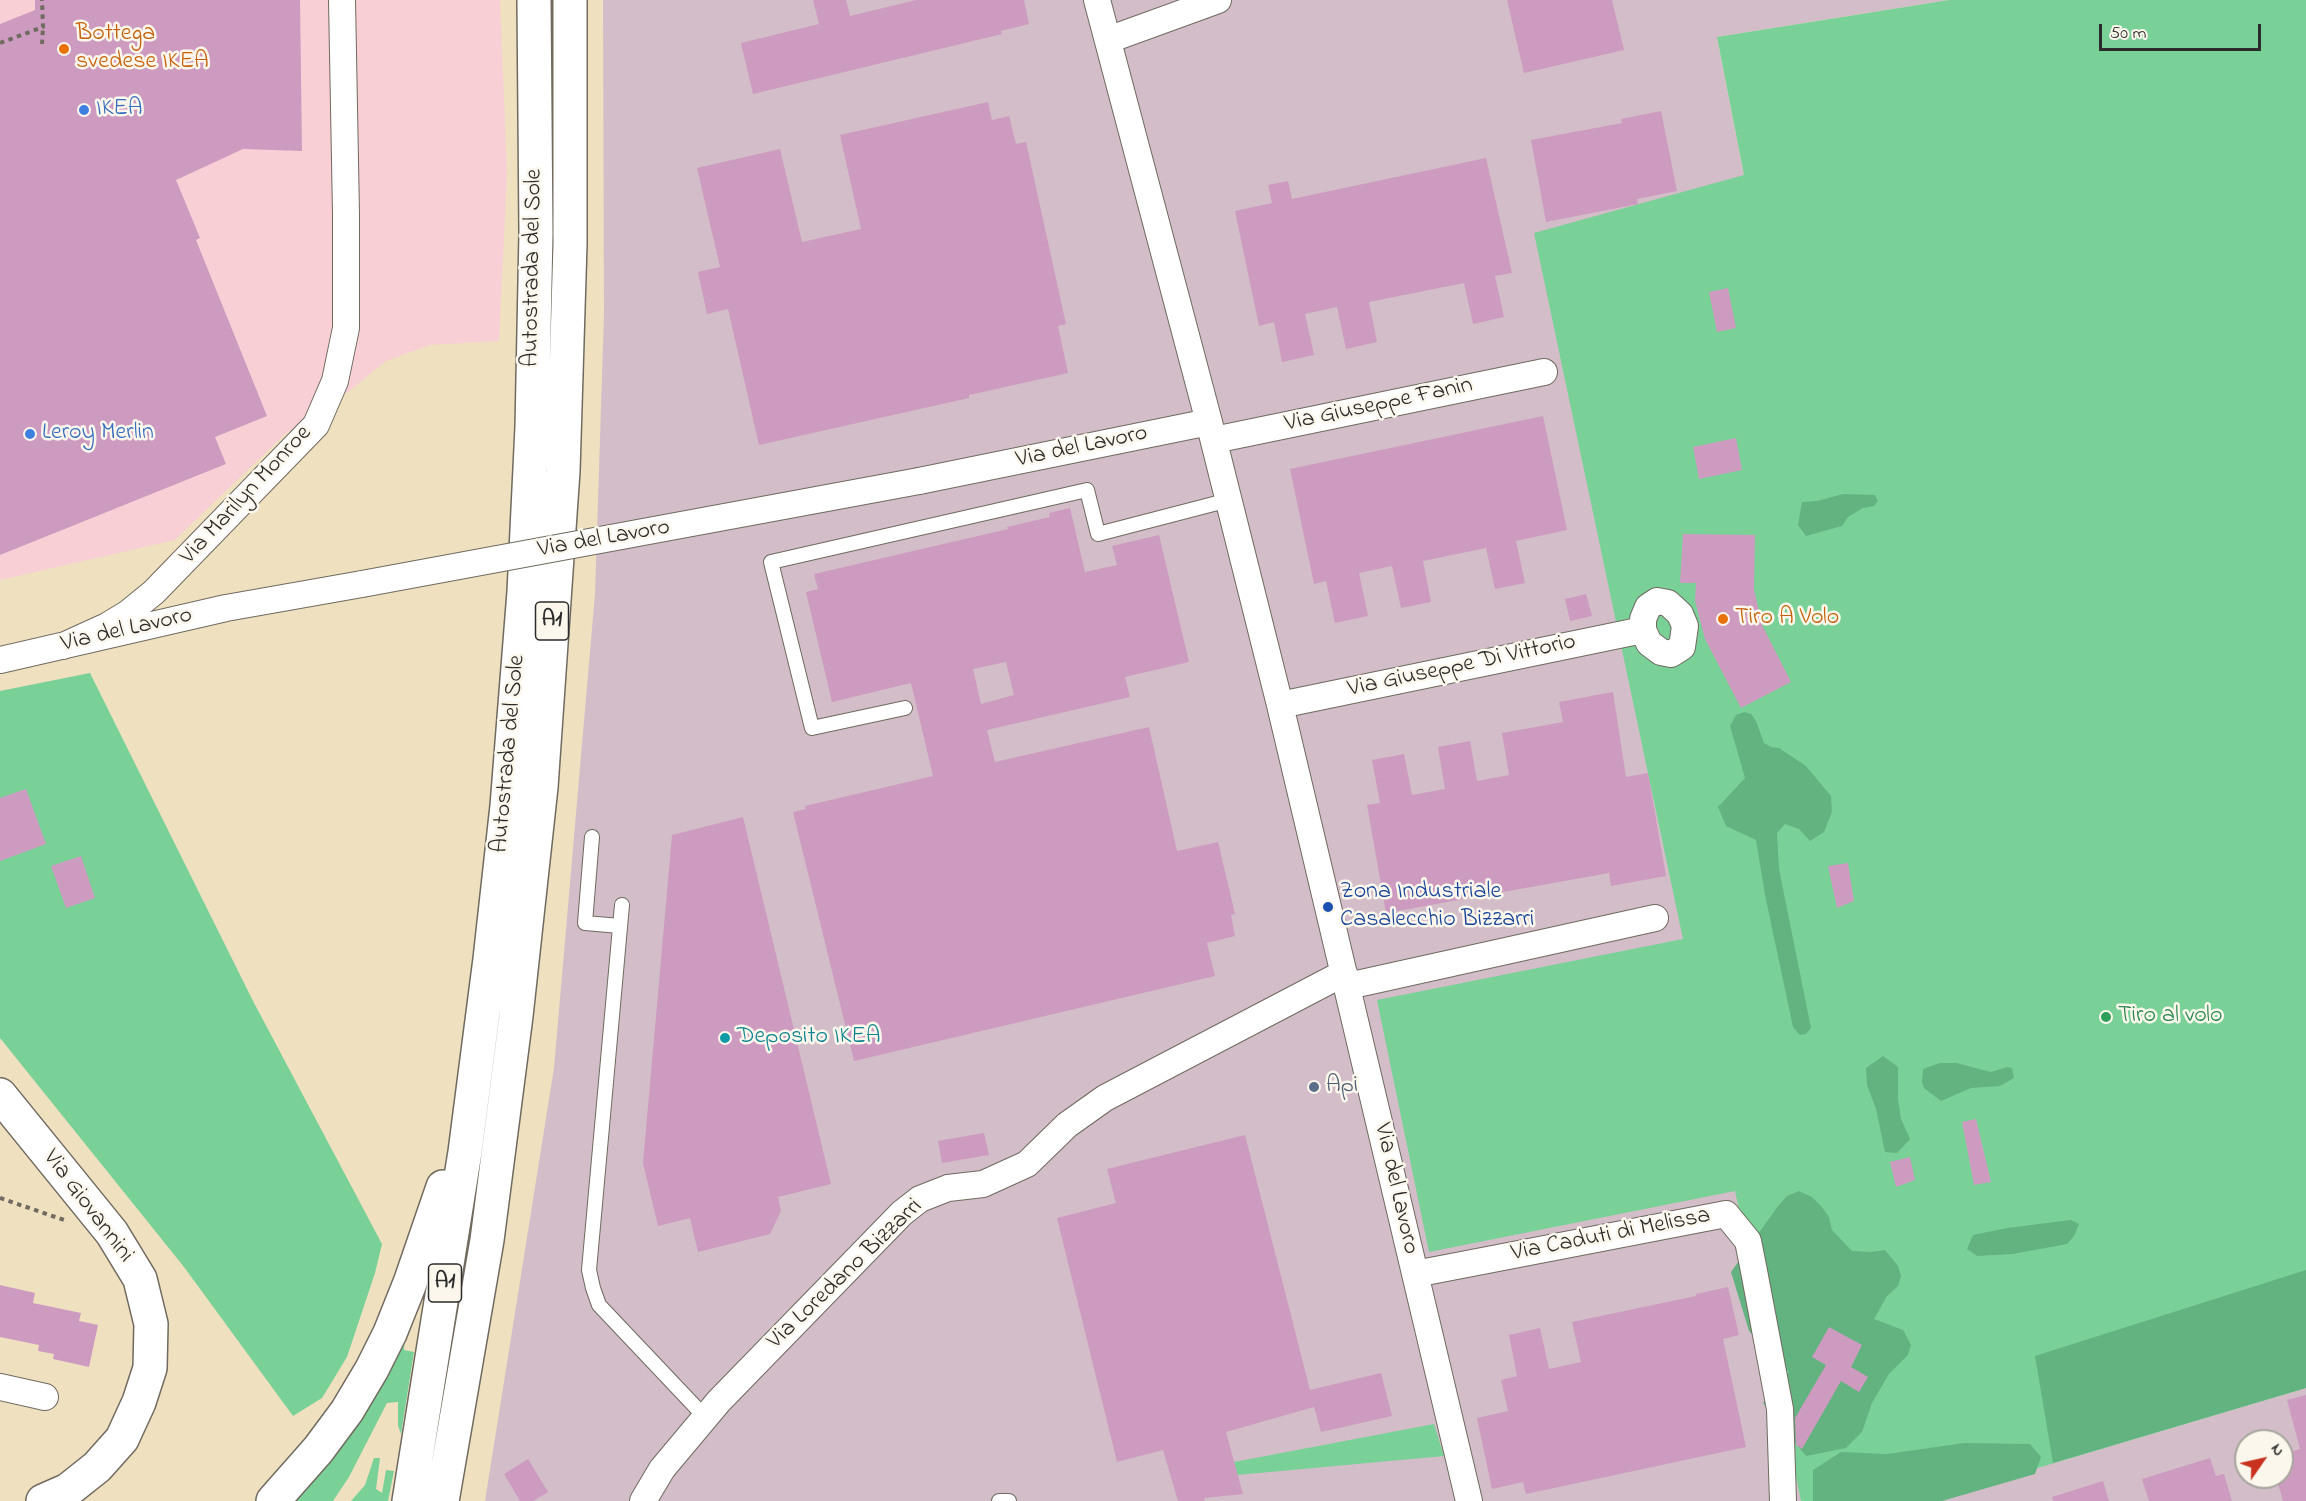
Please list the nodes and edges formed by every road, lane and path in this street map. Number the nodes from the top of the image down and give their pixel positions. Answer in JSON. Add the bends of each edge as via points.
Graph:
{"nodes":[{"id":1,"x":42,"y":0,"type":"edge"},
{"id":2,"x":342,"y":0,"type":"edge"},
{"id":3,"x":534,"y":0,"type":"edge"},
{"id":4,"x":570,"y":0,"type":"edge"},
{"id":5,"x":1097,"y":0,"type":"edge"},
{"id":6,"x":1218,"y":0,"type":"edge"},
{"id":7,"x":42,"y":27,"type":"junction"},
{"id":8,"x":1108,"y":40,"type":"junction"},
{"id":9,"x":0,"y":43,"type":"edge"},
{"id":10,"x":42,"y":44,"type":"dead end"},
{"id":11,"x":1544,"y":372,"type":"dead end"},
{"id":12,"x":1211,"y":431,"type":"junction"},
{"id":13,"x":1229,"y":500,"type":"junction"},
{"id":14,"x":1643,"y":630,"type":"dead end"},
{"id":15,"x":63,"y":646,"type":"junction"},
{"id":16,"x":0,"y":660,"type":"edge"},
{"id":17,"x":1280,"y":705,"type":"junction"},
{"id":18,"x":905,"y":708,"type":"dead end"},
{"id":19,"x":592,"y":837,"type":"dead end"},
{"id":20,"x":622,"y":905,"type":"dead end"},
{"id":21,"x":1655,"y":918,"type":"dead end"},
{"id":22,"x":620,"y":926,"type":"junction"},
{"id":23,"x":1346,"y":980,"type":"junction"},
{"id":24,"x":477,"y":1064,"type":"junction"},
{"id":25,"x":0,"y":1095,"type":"edge"},
{"id":26,"x":0,"y":1198,"type":"edge"},
{"id":27,"x":70,"y":1222,"type":"dead end"},
{"id":28,"x":1415,"y":1274,"type":"junction"},
{"id":29,"x":0,"y":1387,"type":"edge"},
{"id":30,"x":45,"y":1396,"type":"dead end"},
{"id":31,"x":705,"y":1417,"type":"junction"},
{"id":32,"x":43,"y":1501,"type":"edge"},
{"id":33,"x":273,"y":1501,"type":"edge"},
{"id":34,"x":408,"y":1501,"type":"edge"},
{"id":35,"x":442,"y":1501,"type":"edge"},
{"id":36,"x":643,"y":1501,"type":"edge"},
{"id":37,"x":999,"y":1501,"type":"edge"},
{"id":38,"x":1009,"y":1501,"type":"edge"},
{"id":39,"x":1469,"y":1501,"type":"edge"},
{"id":40,"x":1783,"y":1501,"type":"edge"}],
"edges":[{"from":1,"to":7,"type":"path"},
{"from":2,"to":15,"type":"street","name":"Via Marilyn Monroe","via":[[345,328],[335,381],[316,425],[154,592],[107,626]]},
{"from":3,"to":24,"type":"main road","name":"Autostrada del Sole","number":"A1","via":[[536,244],[524,592],[507,806]]},
{"from":4,"to":35,"type":"main road","name":"Autostrada del Sole","number":"A1","via":[[570,244],[563,471],[541,787],[487,1240]]},
{"from":5,"to":8,"type":"street","name":"Via del Lavoro"},
{"from":6,"to":8,"type":"street"},
{"from":7,"to":9,"type":"path"},
{"from":7,"to":10,"type":"path"},
{"from":8,"to":12,"type":"street","name":"Via del Lavoro"},
{"from":11,"to":12,"type":"street","name":"Via Giuseppe Fanin"},
{"from":12,"to":13,"type":"street","name":"Via del Lavoro"},
{"from":12,"to":15,"type":"street","name":"Via del Lavoro","bridge":true,"via":[[226,608]]},
{"from":13,"to":17,"type":"street","name":"Via del Lavoro"},
{"from":13,"to":18,"type":"lane","via":[[1098,534],[1087,490],[771,562],[812,728]]},
{"from":14,"to":17,"type":"street","name":"Via Giuseppe Di Vittorio"},
{"from":15,"to":16,"type":"street","name":"Via del Lavoro"},
{"from":17,"to":23,"type":"street","name":"Via del Lavoro"},
{"from":19,"to":22,"type":"lane","via":[[585,923]]},
{"from":20,"to":22,"type":"lane"},
{"from":21,"to":23,"type":"street","name":"Via Loredano Bizzarri"},
{"from":22,"to":31,"type":"lane","via":[[589,1270],[592,1288],[599,1305]]},
{"from":23,"to":28,"type":"street","name":"Via del Lavoro"},
{"from":23,"to":31,"type":"street","name":"Via Loredano Bizzarri","via":[[1105,1098],[1066,1125],[1027,1164],[983,1184],[948,1188],[920,1198]]},
{"from":24,"to":33,"type":"main road","via":[[438,1205],[390,1334],[346,1411]]},
{"from":24,"to":34,"type":"main road","name":"Autostrada del Sole","number":"A1"},
{"from":25,"to":32,"type":"main road","name":"Via Giovannini","via":[[112,1233],[140,1279],[151,1324],[150,1368],[122,1439],[69,1490]]},
{"from":26,"to":27,"type":"path"},
{"from":28,"to":39,"type":"street","name":"Via del Lavoro"},
{"from":28,"to":40,"type":"street","name":"Via Caduti di Melissa","via":[[1726,1214],[1748,1241],[1754,1271],[1780,1409]]},
{"from":29,"to":30,"type":"street"},
{"from":31,"to":36,"type":"street","name":"Via Loredano Bizzarri","via":[[662,1469]]},
{"from":37,"to":38,"type":"lane"}]}
